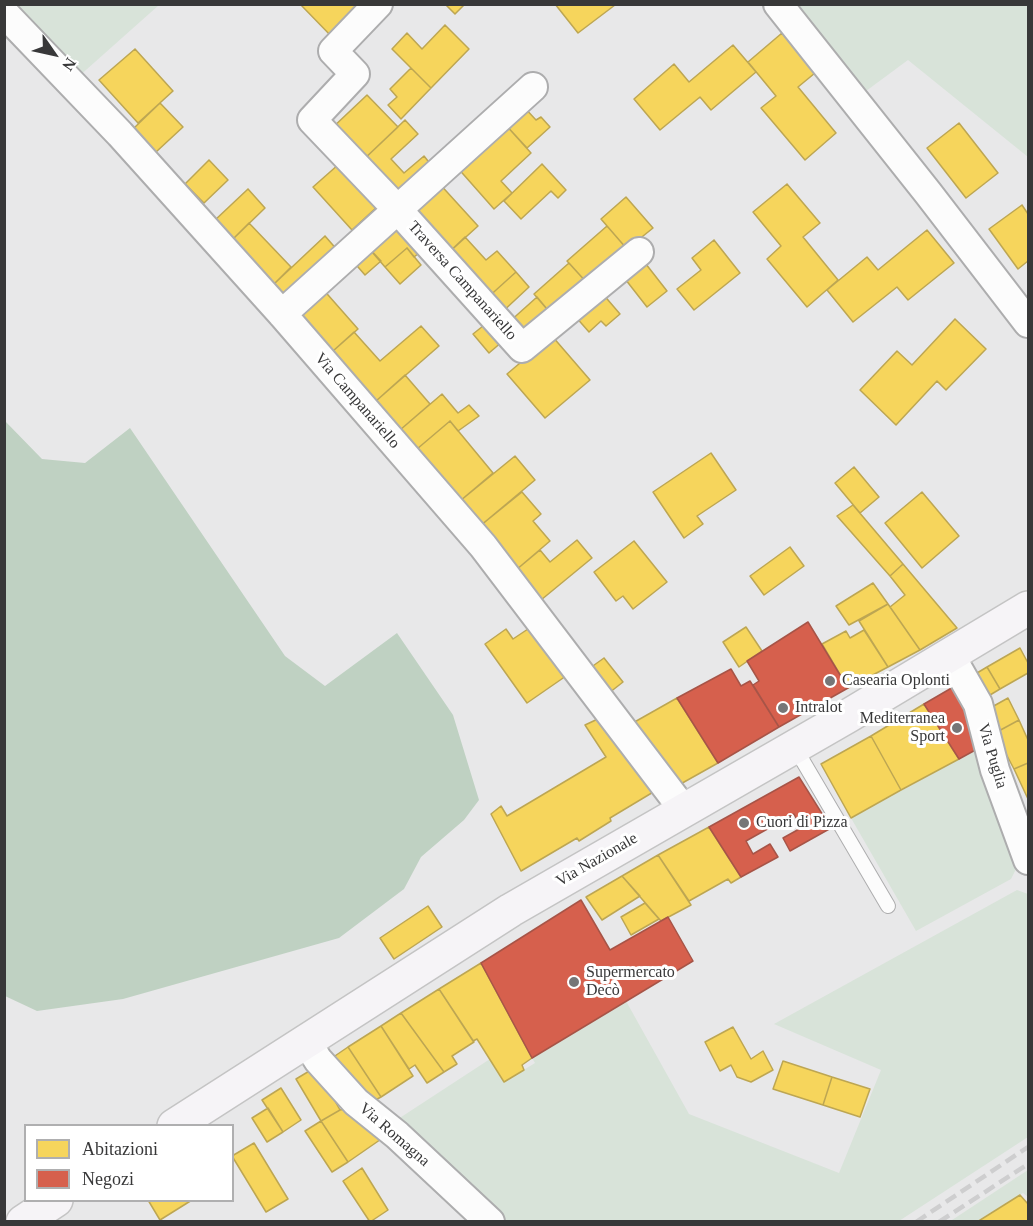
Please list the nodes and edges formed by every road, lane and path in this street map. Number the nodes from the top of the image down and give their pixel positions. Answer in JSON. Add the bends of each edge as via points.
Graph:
{"nodes":[{"id":1,"x":378,"y":4,"type":"edge"},
{"id":2,"x":778,"y":4,"type":"edge"},
{"id":3,"x":4,"y":14,"type":"edge"},
{"id":4,"x":533,"y":87,"type":"dead end"},
{"id":5,"x":397,"y":208,"type":"junction"},
{"id":6,"x":639,"y":252,"type":"dead end"},
{"id":7,"x":282,"y":314,"type":"junction"},
{"id":8,"x":1029,"y":323,"type":"edge"},
{"id":9,"x":1029,"y":608,"type":"edge"},
{"id":10,"x":950,"y":656,"type":"junction"},
{"id":11,"x":794,"y":746,"type":"junction"},
{"id":12,"x":683,"y":809,"type":"junction"},
{"id":13,"x":1029,"y":860,"type":"edge"},
{"id":14,"x":888,"y":906,"type":"dead end"},
{"id":15,"x":306,"y":1041,"type":"junction"},
{"id":16,"x":176,"y":1124,"type":"edge"},
{"id":17,"x":53,"y":1202,"type":"edge"},
{"id":18,"x":23,"y":1221,"type":"edge"},
{"id":19,"x":490,"y":1221,"type":"edge"}],
"edges":[{"from":1,"to":5,"type":"street","name":"Traversa Campanariello","via":[[333,51],[355,74],[312,120]]},
{"from":2,"to":8,"type":"street"},
{"from":3,"to":7,"type":"street","name":"Via Campanariello","via":[[120,134]]},
{"from":4,"to":5,"type":"street","name":"Traversa Campanariello"},
{"from":5,"to":6,"type":"street","name":"Traversa Campanariello","via":[[522,348]]},
{"from":5,"to":7,"type":"street","name":"Traversa Campanariello"},
{"from":7,"to":12,"type":"street","name":"Via Campanariello","via":[[483,546]]},
{"from":9,"to":10,"type":"main road","name":"Via Nazionale"},
{"from":10,"to":11,"type":"main road","name":"Via Nazionale"},
{"from":10,"to":13,"type":"street","name":"Via Puglia","via":[[978,704],[994,770]]},
{"from":11,"to":12,"type":"main road","name":"Via Nazionale"},
{"from":11,"to":14,"type":"lane"},
{"from":12,"to":15,"type":"main road","name":"Via Nazionale","via":[[512,910]]},
{"from":15,"to":16,"type":"main road","name":"Via Nazionale"},
{"from":15,"to":19,"type":"street","name":"Via Romagna","via":[[356,1102],[398,1135]]},
{"from":17,"to":18,"type":"main road"}]}
